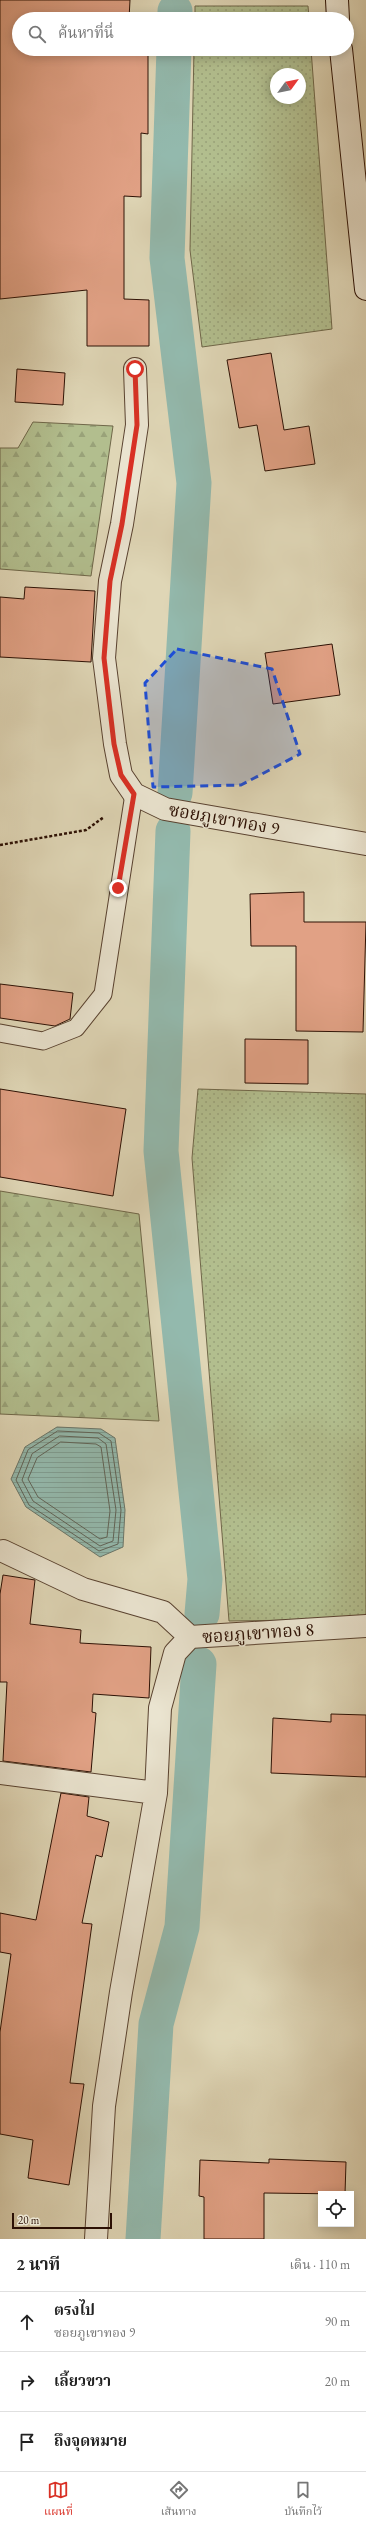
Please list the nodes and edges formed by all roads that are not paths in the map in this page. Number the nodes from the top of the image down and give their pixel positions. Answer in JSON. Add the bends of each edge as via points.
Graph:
{"nodes":[{"id":1,"x":337,"y":0,"type":"edge"},
{"id":2,"x":338,"y":12,"type":"edge"},
{"id":3,"x":342,"y":56,"type":"edge"},
{"id":4,"x":366,"y":288,"type":"edge"},
{"id":5,"x":135,"y":369,"type":"dead end"},
{"id":6,"x":134,"y":794,"type":"junction"},
{"id":7,"x":366,"y":844,"type":"edge"},
{"id":8,"x":0,"y":1034,"type":"edge"},
{"id":9,"x":1,"y":1551,"type":"edge"},
{"id":10,"x":366,"y":1626,"type":"edge"},
{"id":11,"x":190,"y":1637,"type":"junction"},
{"id":12,"x":0,"y":1773,"type":"edge"},
{"id":13,"x":156,"y":1793,"type":"junction"},
{"id":14,"x":96,"y":2239,"type":"edge"}],
"edges":[{"from":1,"to":2,"type":"street"},
{"from":3,"to":4,"type":"street"},
{"from":5,"to":6,"type":"street","name":"ซอยภูเขาทอง 9","via":[[137,425],[122,524],[110,581],[104,658],[114,744],[121,775]]},
{"from":6,"to":7,"type":"street","name":"ซอยภูเขาทอง 9","via":[[165,809]]},
{"from":6,"to":8,"type":"lane","via":[[103,994],[76,1028],[43,1041]]},
{"from":9,"to":11,"type":"street","name":"ซอยภูเขาทอง 8","via":[[83,1589],[163,1612]]},
{"from":10,"to":11,"type":"street","name":"ซอยภูเขาทอง 8"},
{"from":11,"to":13,"type":"street","via":[[175,1653],[160,1708]]},
{"from":12,"to":13,"type":"street"},
{"from":13,"to":14,"type":"street","via":[[104,2106]]}]}
